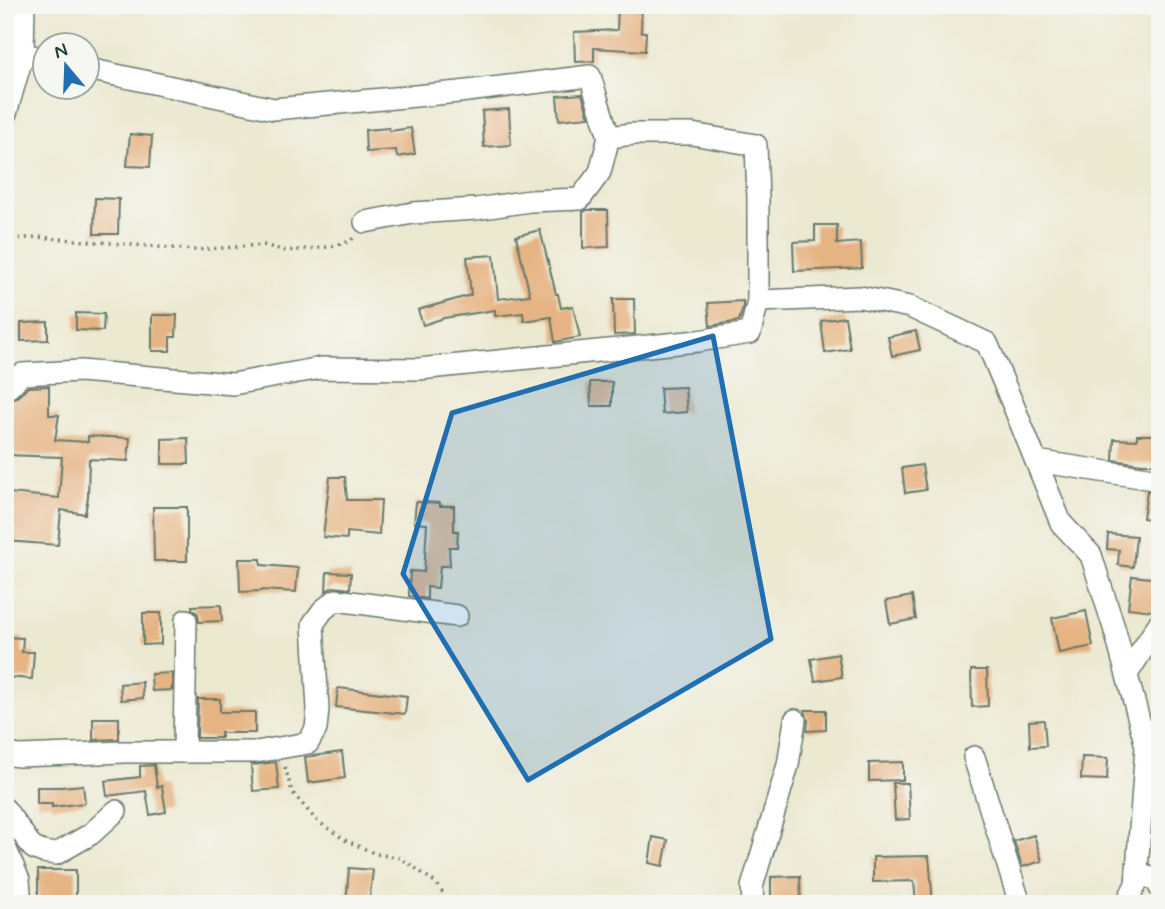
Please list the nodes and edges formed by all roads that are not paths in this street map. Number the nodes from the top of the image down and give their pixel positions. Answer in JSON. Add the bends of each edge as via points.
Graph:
{"nodes":[{"id":1,"x":24,"y":5,"type":"edge"},
{"id":2,"x":23,"y":54,"type":"junction"},
{"id":3,"x":32,"y":56,"type":"edge"},
{"id":4,"x":102,"y":72,"type":"edge"},
{"id":5,"x":5,"y":117,"type":"edge"},
{"id":6,"x":609,"y":137,"type":"junction"},
{"id":7,"x":365,"y":222,"type":"road end"},
{"id":8,"x":758,"y":301,"type":"junction"},
{"id":9,"x":5,"y":387,"type":"edge"},
{"id":10,"x":1036,"y":461,"type":"junction"},
{"id":11,"x":1160,"y":480,"type":"edge"},
{"id":12,"x":457,"y":616,"type":"dead end"},
{"id":13,"x":186,"y":620,"type":"dead end"},
{"id":14,"x":1160,"y":622,"type":"edge"},
{"id":15,"x":1127,"y":674,"type":"junction"},
{"id":16,"x":795,"y":720,"type":"dead end"},
{"id":17,"x":184,"y":752,"type":"junction"},
{"id":18,"x":5,"y":754,"type":"edge"},
{"id":19,"x":974,"y":757,"type":"dead end"},
{"id":20,"x":5,"y":809,"type":"edge"},
{"id":21,"x":116,"y":811,"type":"dead end"},
{"id":22,"x":5,"y":847,"type":"edge"},
{"id":23,"x":1137,"y":871,"type":"junction"},
{"id":24,"x":1160,"y":888,"type":"edge"},
{"id":25,"x":21,"y":904,"type":"edge"},
{"id":26,"x":753,"y":904,"type":"edge"},
{"id":27,"x":1020,"y":904,"type":"edge"},
{"id":28,"x":1126,"y":904,"type":"edge"}],
"edges":[{"from":1,"to":2,"type":"street"},
{"from":2,"to":3,"type":"street"},
{"from":2,"to":5,"type":"street"},
{"from":4,"to":6,"type":"street","via":[[274,109],[590,76]]},
{"from":6,"to":7,"type":"street","via":[[600,172],[580,199],[413,213]]},
{"from":6,"to":8,"type":"street","via":[[692,134],[755,145]]},
{"from":8,"to":9,"type":"street","via":[[750,333],[698,341],[419,369],[321,368],[233,384],[80,371],[22,374]]},
{"from":8,"to":10,"type":"street","via":[[860,297],[910,307],[986,343]]},
{"from":10,"to":11,"type":"street"},
{"from":10,"to":15,"type":"street","via":[[1061,523],[1091,555]]},
{"from":12,"to":17,"type":"street","via":[[335,600],[313,624],[318,709],[316,729],[308,743],[256,752]]},
{"from":13,"to":17,"type":"street"},
{"from":14,"to":15,"type":"street"},
{"from":15,"to":23,"type":"street","via":[[1146,746]]},
{"from":16,"to":26,"type":"street","via":[[788,765],[752,887]]},
{"from":17,"to":18,"type":"street"},
{"from":19,"to":27,"type":"street"},
{"from":20,"to":21,"type":"street","via":[[33,848],[56,854],[91,834]]},
{"from":22,"to":25,"type":"street","via":[[19,880]]},
{"from":23,"to":24,"type":"street","via":[[1158,882]]},
{"from":23,"to":28,"type":"street"}]}
